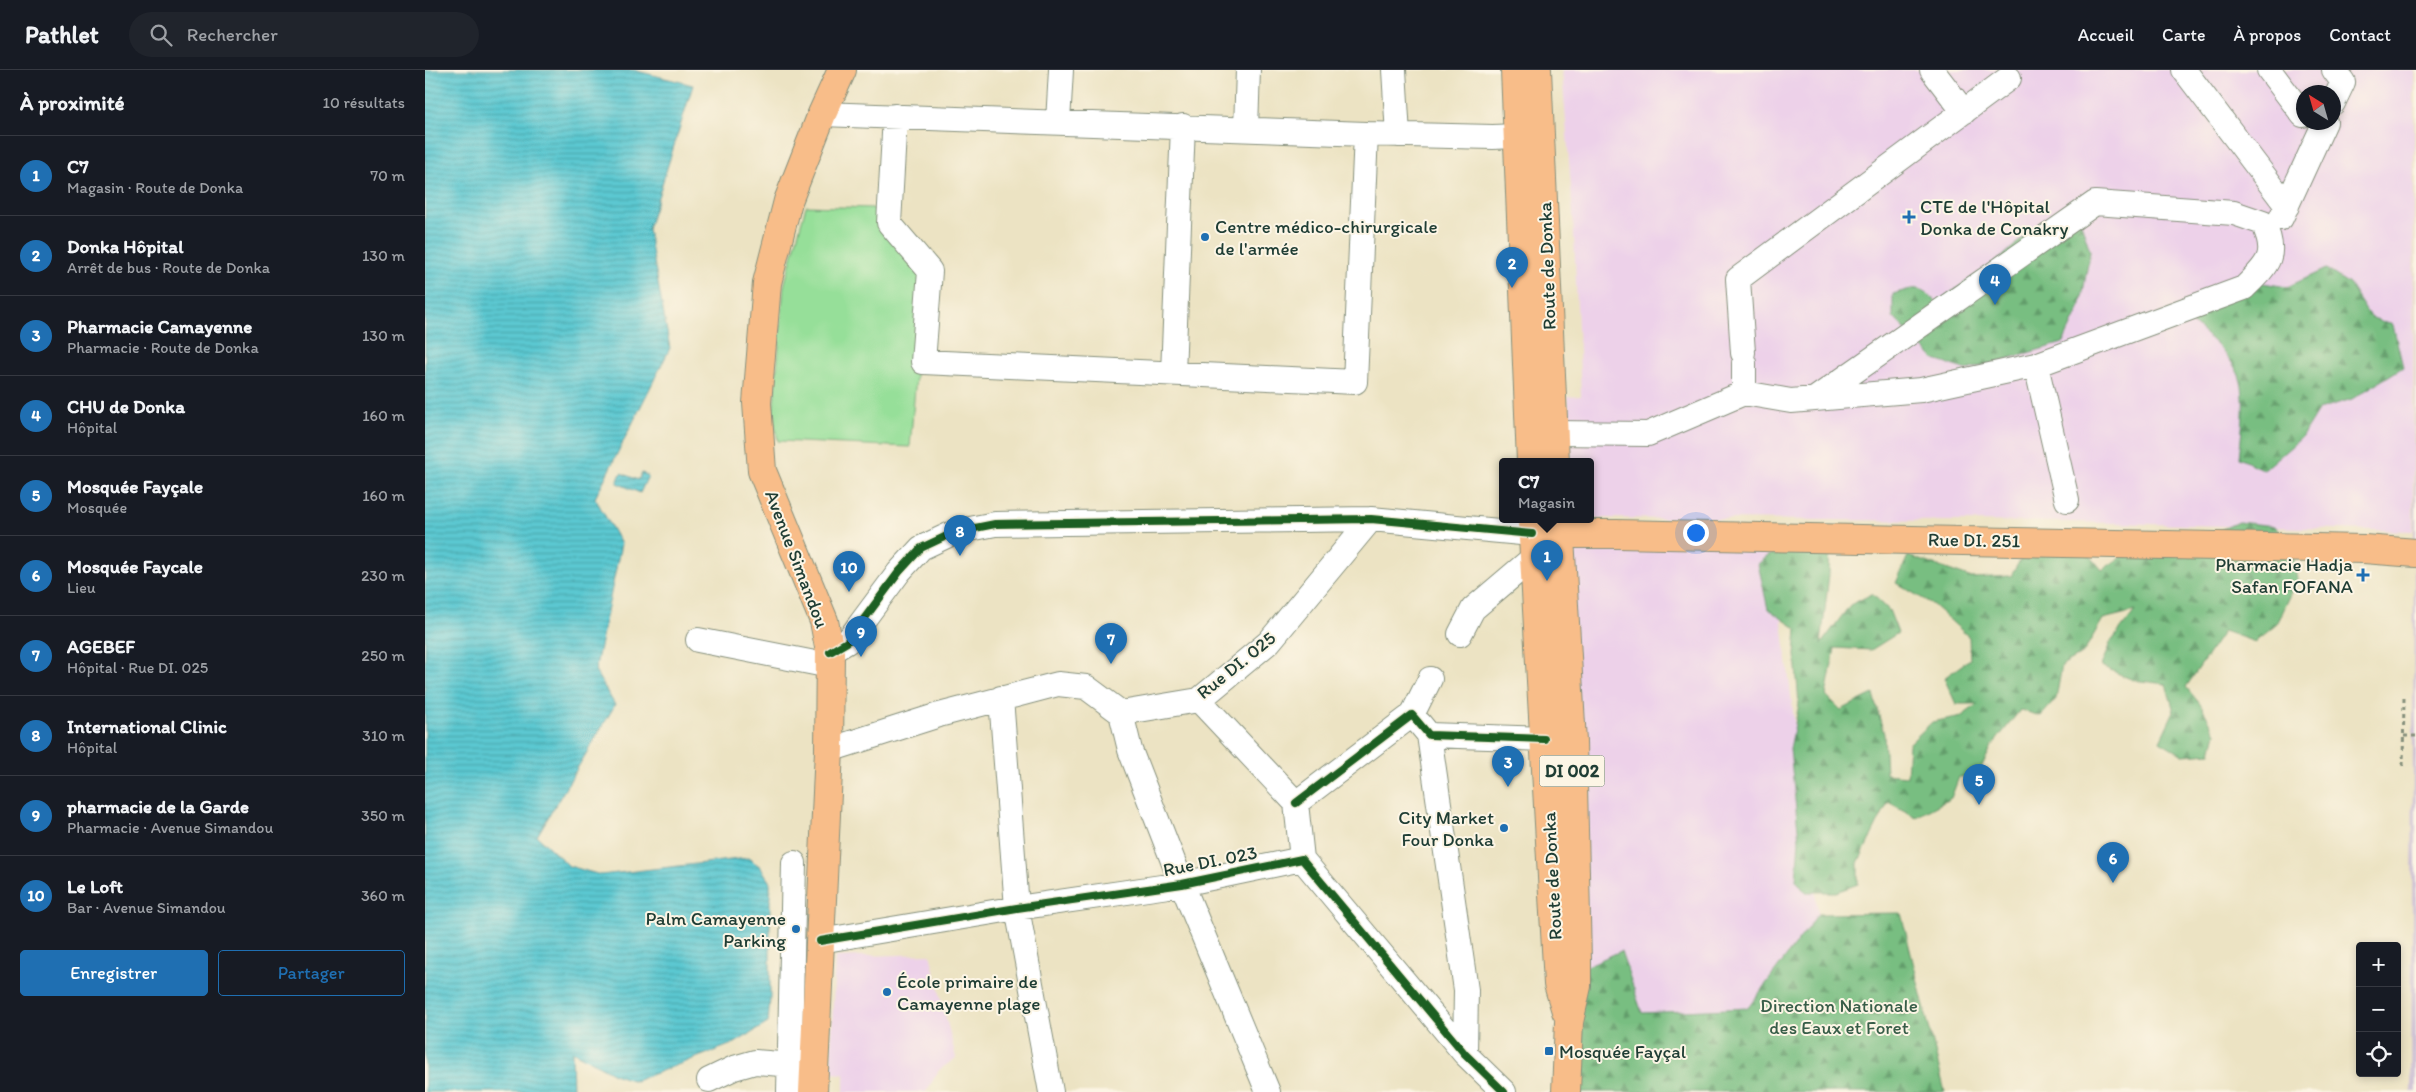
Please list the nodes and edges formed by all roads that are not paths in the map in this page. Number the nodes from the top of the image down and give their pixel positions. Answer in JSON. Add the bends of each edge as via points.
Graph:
{"nodes":[{"id":1,"x":842,"y":70,"type":"edge"},
{"id":2,"x":1061,"y":70,"type":"edge"},
{"id":3,"x":1248,"y":70,"type":"edge"},
{"id":4,"x":1394,"y":70,"type":"edge"},
{"id":5,"x":1515,"y":70,"type":"edge"},
{"id":6,"x":1537,"y":70,"type":"edge"},
{"id":7,"x":1932,"y":70,"type":"edge"},
{"id":8,"x":2184,"y":70,"type":"edge"},
{"id":9,"x":2269,"y":70,"type":"edge"},
{"id":10,"x":2334,"y":70,"type":"edge"},
{"id":11,"x":2009,"y":78,"type":"dead end"},
{"id":12,"x":2341,"y":86,"type":"edge"},
{"id":13,"x":2296,"y":106,"type":"edge"},
{"id":14,"x":1963,"y":112,"type":"junction"},
{"id":15,"x":821,"y":114,"type":"junction"},
{"id":16,"x":895,"y":116,"type":"junction"},
{"id":17,"x":1058,"y":122,"type":"junction"},
{"id":18,"x":1183,"y":126,"type":"junction"},
{"id":19,"x":1246,"y":128,"type":"junction"},
{"id":20,"x":2316,"y":130,"type":"edge"},
{"id":21,"x":1366,"y":134,"type":"junction"},
{"id":22,"x":1398,"y":135,"type":"junction"},
{"id":23,"x":1530,"y":135,"type":"junction"},
{"id":24,"x":2287,"y":206,"type":"junction"},
{"id":25,"x":2271,"y":240,"type":"junction"},
{"id":26,"x":2036,"y":365,"type":"junction"},
{"id":27,"x":1173,"y":373,"type":"junction"},
{"id":28,"x":1744,"y":392,"type":"junction"},
{"id":29,"x":1815,"y":399,"type":"junction"},
{"id":30,"x":1554,"y":433,"type":"junction"},
{"id":31,"x":1531,"y":458,"type":"edge"},
{"id":32,"x":1555,"y":458,"type":"edge"},
{"id":33,"x":2067,"y":500,"type":"dead end"},
{"id":34,"x":1371,"y":519,"type":"junction"},
{"id":35,"x":1559,"y":527,"type":"edge"},
{"id":36,"x":1532,"y":537,"type":"edge"},
{"id":37,"x":2416,"y":553,"type":"edge"},
{"id":38,"x":1460,"y":634,"type":"dead end"},
{"id":39,"x":698,"y":640,"type":"dead end"},
{"id":40,"x":830,"y":659,"type":"junction"},
{"id":41,"x":1430,"y":679,"type":"dead end"},
{"id":42,"x":1001,"y":698,"type":"junction"},
{"id":43,"x":1199,"y":700,"type":"junction"},
{"id":44,"x":1121,"y":713,"type":"junction"},
{"id":45,"x":1413,"y":715,"type":"junction"},
{"id":46,"x":1429,"y":735,"type":"junction"},
{"id":47,"x":1544,"y":739,"type":"junction"},
{"id":48,"x":829,"y":750,"type":"junction"},
{"id":49,"x":1296,"y":803,"type":"junction"},
{"id":50,"x":1302,"y":860,"type":"junction"},
{"id":51,"x":793,"y":863,"type":"dead end"},
{"id":52,"x":1182,"y":884,"type":"junction"},
{"id":53,"x":1017,"y":908,"type":"junction"},
{"id":54,"x":820,"y":940,"type":"junction"},
{"id":55,"x":1569,"y":1022,"type":"junction"},
{"id":56,"x":1465,"y":1054,"type":"junction"},
{"id":57,"x":805,"y":1075,"type":"edge"},
{"id":58,"x":709,"y":1080,"type":"dead end"},
{"id":59,"x":789,"y":1092,"type":"edge"},
{"id":60,"x":1051,"y":1092,"type":"edge"},
{"id":61,"x":1268,"y":1092,"type":"edge"},
{"id":62,"x":1504,"y":1092,"type":"edge"},
{"id":63,"x":1567,"y":1092,"type":"edge"}],
"edges":[{"from":1,"to":15,"type":"main road","name":"Avenue Simandou"},
{"from":2,"to":17,"type":"street"},
{"from":3,"to":19,"type":"street"},
{"from":4,"to":22,"type":"street"},
{"from":5,"to":23,"type":"main road","name":"Route de Donka"},
{"from":6,"to":23,"type":"main road","name":"Route de Donka"},
{"from":7,"to":14,"type":"street"},
{"from":8,"to":24,"type":"street"},
{"from":9,"to":13,"type":"street"},
{"from":10,"to":12,"type":"street","via":[[2343,82]]},
{"from":11,"to":14,"type":"street"},
{"from":14,"to":28,"type":"street","via":[[1738,279]]},
{"from":15,"to":16,"type":"street"},
{"from":15,"to":40,"type":"main road","name":"Avenue Simandou","via":[[788,201],[767,283],[757,403],[762,470],[824,621]]},
{"from":16,"to":17,"type":"street"},
{"from":16,"to":27,"type":"street","via":[[889,222],[930,271],[923,362]]},
{"from":17,"to":18,"type":"street"},
{"from":18,"to":19,"type":"street"},
{"from":18,"to":27,"type":"street"},
{"from":19,"to":21,"type":"street"},
{"from":20,"to":24,"type":"street"},
{"from":21,"to":22,"type":"street"},
{"from":21,"to":27,"type":"street","via":[[1355,382]]},
{"from":22,"to":23,"type":"street"},
{"from":23,"to":30,"type":"main road","name":"Route de Donka"},
{"from":23,"to":31,"type":"main road","name":"Route de Donka"},
{"from":24,"to":25,"type":"street"},
{"from":25,"to":26,"type":"street","via":[[2267,265],[2244,288]]},
{"from":25,"to":29,"type":"street","via":[[2263,223],[2234,213],[2095,204]]},
{"from":26,"to":29,"type":"street","via":[[1921,390]]},
{"from":26,"to":33,"type":"street"},
{"from":28,"to":29,"type":"street","via":[[1791,401]]},
{"from":28,"to":30,"type":"street","via":[[1648,434]]},
{"from":30,"to":32,"type":"main road","name":"Route de Donka"},
{"from":34,"to":36,"type":"street"},
{"from":34,"to":40,"type":"street","via":[[995,524],[955,532],[921,548]]},
{"from":34,"to":43,"type":"street","name":"Rue DI. 025","via":[[1269,642]]},
{"from":35,"to":36,"type":"main road","name":"Rue DI. 251"},
{"from":35,"to":37,"type":"main road","name":"Rue DI. 251"},
{"from":35,"to":55,"type":"main road","name":"Route de Donka","number":"DI 002","via":[[1572,742],[1577,961],[1577,986]]},
{"from":36,"to":38,"type":"street","via":[[1473,609]]},
{"from":36,"to":47,"type":"main road","name":"Route de Donka","number":"DI 002"},
{"from":39,"to":40,"type":"street"},
{"from":40,"to":48,"type":"main road","name":"Avenue Simandou"},
{"from":41,"to":45,"type":"street"},
{"from":42,"to":44,"type":"street","via":[[1057,684],[1086,687]]},
{"from":42,"to":48,"type":"street"},
{"from":42,"to":53,"type":"street"},
{"from":43,"to":44,"type":"street","name":"Rue DI. 025"},
{"from":43,"to":49,"type":"street"},
{"from":44,"to":52,"type":"street","via":[[1130,750]]},
{"from":45,"to":46,"type":"street"},
{"from":45,"to":49,"type":"street"},
{"from":46,"to":47,"type":"street"},
{"from":46,"to":56,"type":"street","via":[[1466,990]]},
{"from":47,"to":55,"type":"main road","name":"Route de Donka","number":"DI 002","via":[[1558,984]]},
{"from":48,"to":54,"type":"main road","name":"Avenue Simandou"},
{"from":49,"to":50,"type":"street"},
{"from":50,"to":52,"type":"street","name":"Rue DI. 023"},
{"from":50,"to":56,"type":"street"},
{"from":51,"to":57,"type":"street"},
{"from":52,"to":53,"type":"street","name":"Rue DI. 023"},
{"from":52,"to":61,"type":"street"},
{"from":53,"to":54,"type":"street","name":"Rue DI. 023"},
{"from":53,"to":60,"type":"street"},
{"from":54,"to":57,"type":"main road","name":"Avenue Simandou"},
{"from":55,"to":63,"type":"main road","name":"Route de Donka","number":"DI 002"},
{"from":56,"to":62,"type":"street"},
{"from":57,"to":58,"type":"street","via":[[755,1062]]},
{"from":57,"to":59,"type":"street"}]}
